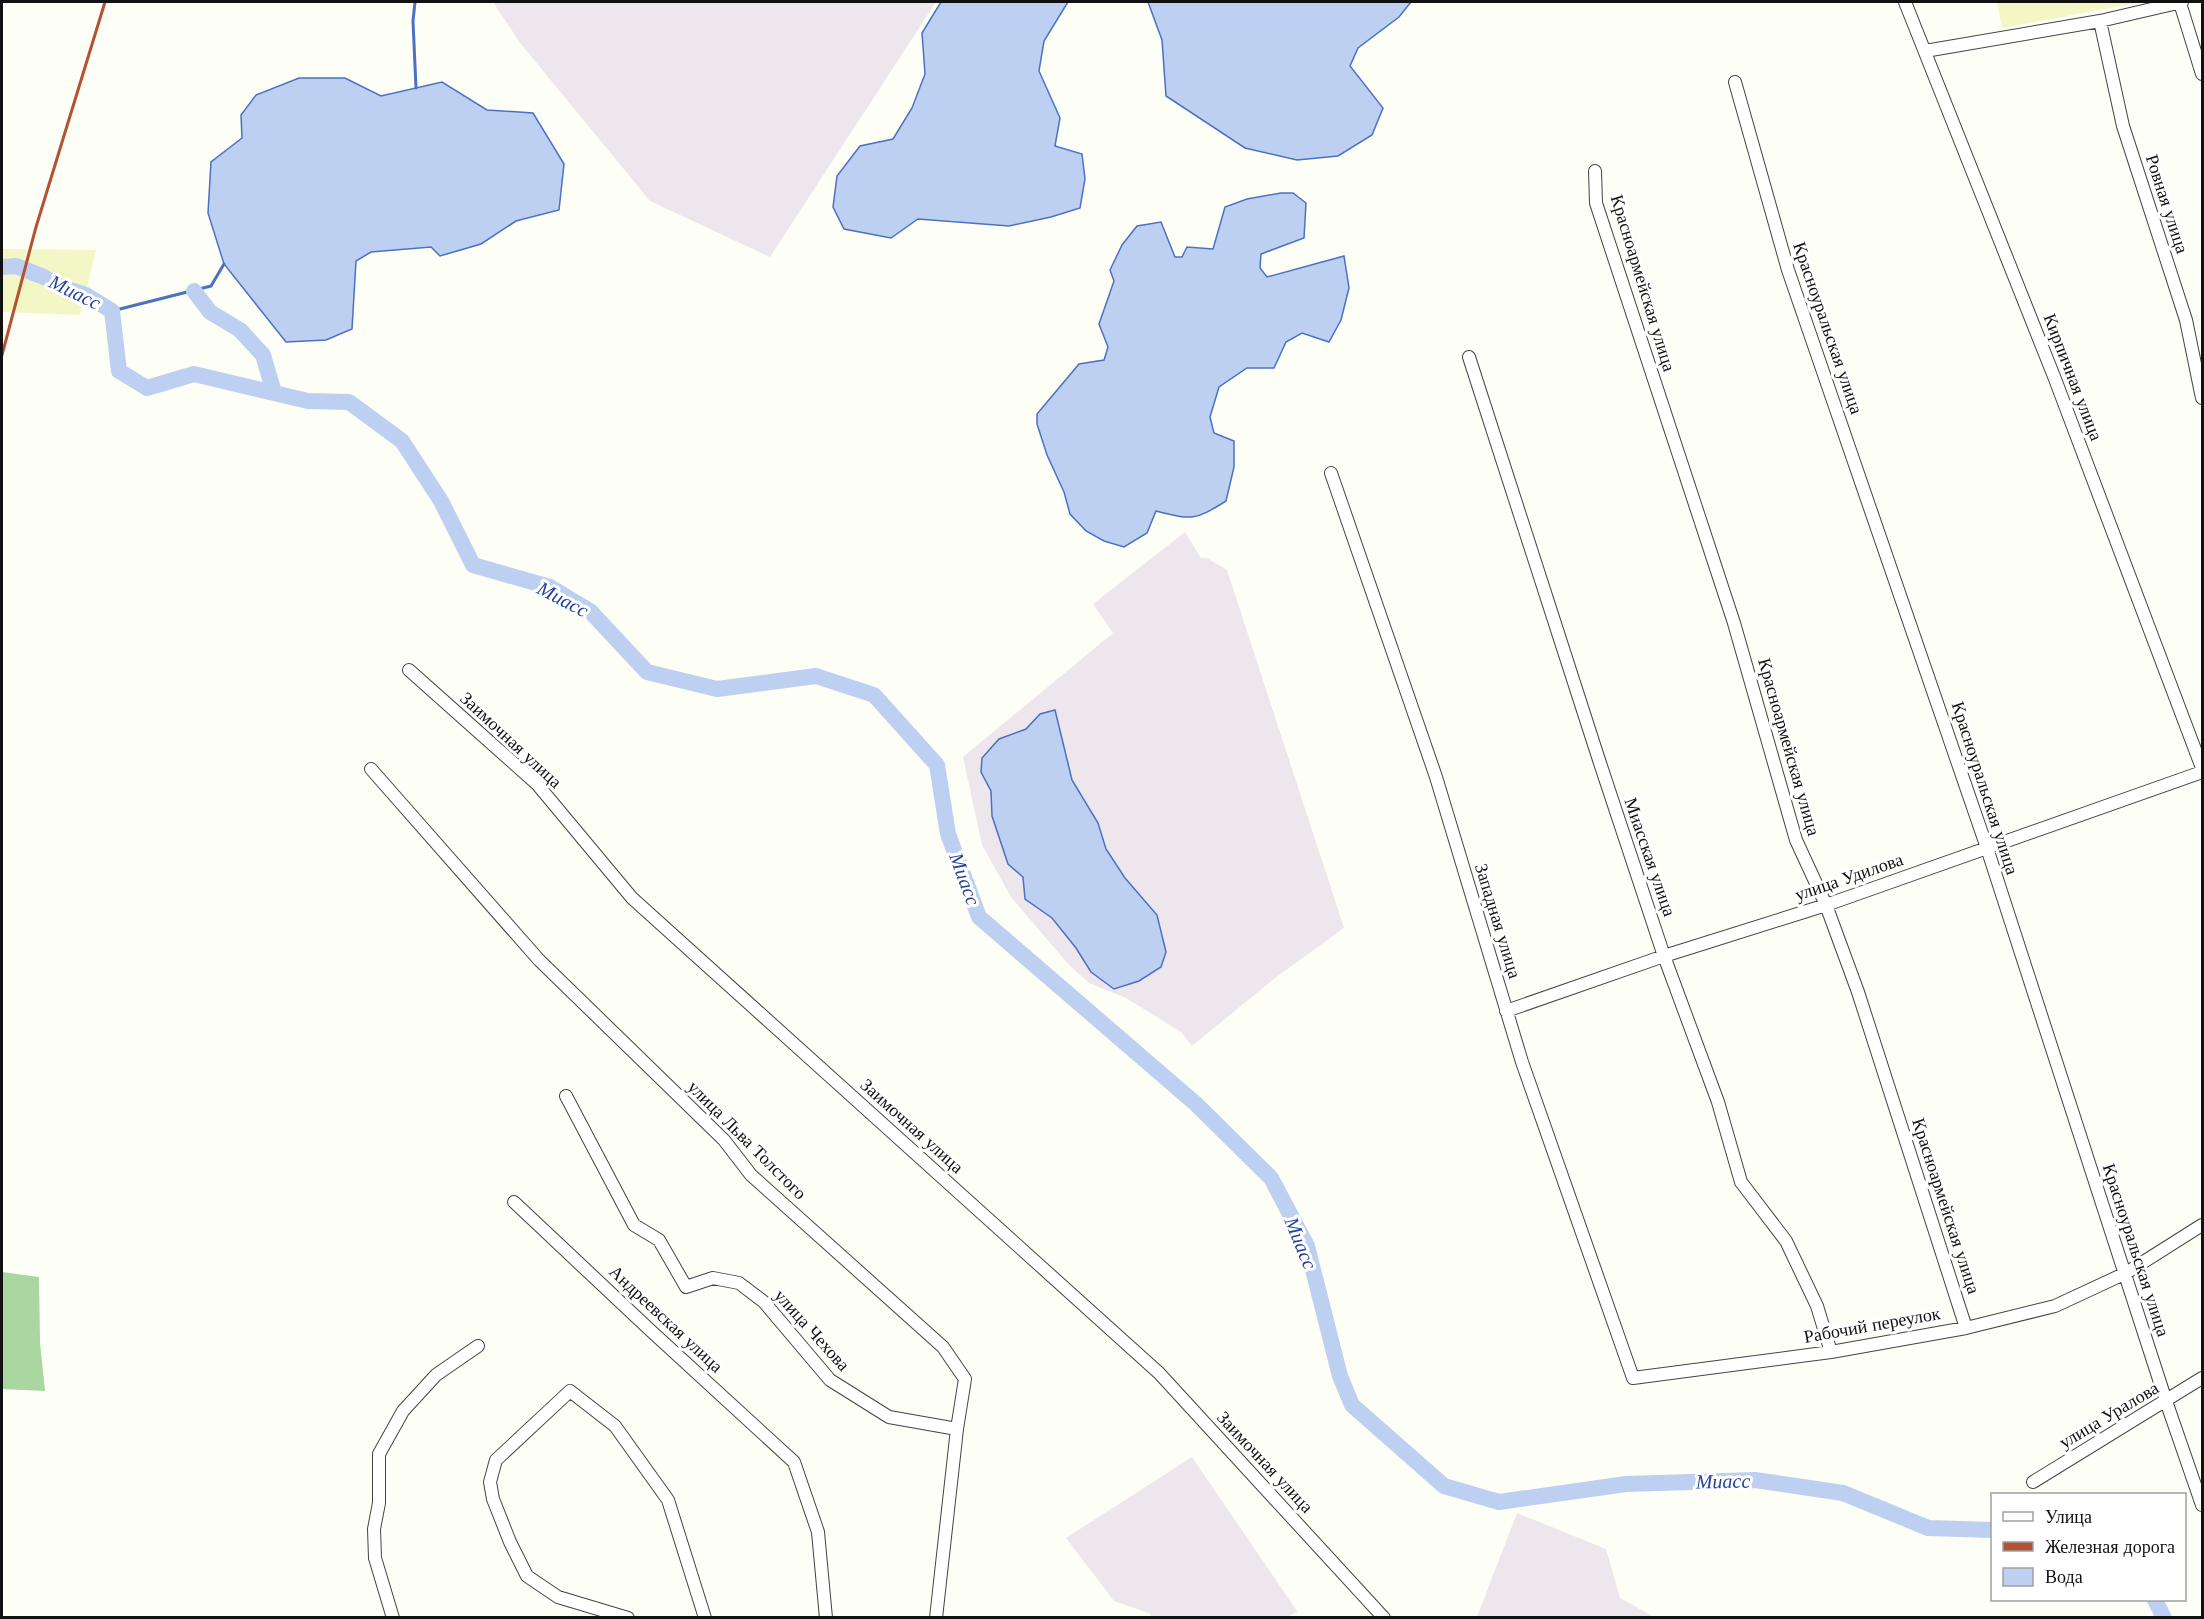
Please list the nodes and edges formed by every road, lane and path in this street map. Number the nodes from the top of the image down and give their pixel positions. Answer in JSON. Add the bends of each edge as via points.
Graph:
{"nodes":[{"id":1,"x":1905,"y":2,"type":"edge"},
{"id":2,"x":2181,"y":2,"type":"edge"},
{"id":3,"x":2100,"y":21,"type":"junction"},
{"id":4,"x":1924,"y":51,"type":"junction"},
{"id":5,"x":2202,"y":74,"type":"edge"},
{"id":6,"x":1735,"y":82,"type":"dead end"},
{"id":7,"x":1595,"y":171,"type":"dead end"},
{"id":8,"x":1470,"y":357,"type":"dead end"},
{"id":9,"x":2202,"y":398,"type":"edge"},
{"id":10,"x":1331,"y":473,"type":"dead end"},
{"id":11,"x":408,"y":670,"type":"dead end"},
{"id":12,"x":2202,"y":768,"type":"edge"},
{"id":13,"x":371,"y":769,"type":"dead end"},
{"id":14,"x":2202,"y":772,"type":"edge"},
{"id":15,"x":1987,"y":848,"type":"junction"},
{"id":16,"x":1826,"y":905,"type":"junction"},
{"id":17,"x":1664,"y":956,"type":"junction"},
{"id":18,"x":1506,"y":1011,"type":"junction"},
{"id":19,"x":566,"y":1096,"type":"dead end"},
{"id":20,"x":514,"y":1202,"type":"dead end"},
{"id":21,"x":2202,"y":1225,"type":"edge"},
{"id":22,"x":2126,"y":1273,"type":"junction"},
{"id":23,"x":1966,"y":1328,"type":"junction"},
{"id":24,"x":478,"y":1346,"type":"dead end"},
{"id":25,"x":1831,"y":1352,"type":"junction"},
{"id":26,"x":1633,"y":1378,"type":"joint"},
{"id":27,"x":2202,"y":1378,"type":"edge"},
{"id":28,"x":2166,"y":1401,"type":"junction"},
{"id":29,"x":957,"y":1429,"type":"junction"},
{"id":30,"x":2033,"y":1482,"type":"dead end"},
{"id":31,"x":2202,"y":1505,"type":"edge"},
{"id":32,"x":393,"y":1617,"type":"edge"},
{"id":33,"x":628,"y":1617,"type":"edge"},
{"id":34,"x":705,"y":1617,"type":"edge"},
{"id":35,"x":826,"y":1617,"type":"edge"},
{"id":36,"x":936,"y":1617,"type":"edge"},
{"id":37,"x":1384,"y":1617,"type":"edge"}],
"edges":[{"from":1,"to":4,"type":"street","name":"Кирпичная улица"},
{"from":2,"to":3,"type":"street"},
{"from":2,"to":5,"type":"street"},
{"from":3,"to":4,"type":"street"},
{"from":3,"to":9,"type":"street","name":"Ровная улица","via":[[2122,126],[2186,320]]},
{"from":4,"to":12,"type":"street","name":"Кирпичная улица","via":[[2055,379]]},
{"from":6,"to":15,"type":"street","name":"Красноуральская улица","via":[[1788,270]]},
{"from":7,"to":16,"type":"street","name":"Красноармейская улица","via":[[1596,202],[1734,623],[1797,840]]},
{"from":8,"to":17,"type":"street","name":"Миасская улица"},
{"from":10,"to":18,"type":"street","name":"Западная улица","via":[[1436,777]]},
{"from":11,"to":37,"type":"street","name":"Заимочная улица","via":[[537,784],[632,898],[1159,1373]]},
{"from":13,"to":29,"type":"street","name":"улица Льва Толстого","via":[[539,960],[724,1140],[751,1175],[943,1347],[965,1379]]},
{"from":14,"to":15,"type":"street","name":"улица Удилова"},
{"from":15,"to":16,"type":"street","name":"улица Удилова"},
{"from":15,"to":22,"type":"street","name":"Красноуральская улица"},
{"from":16,"to":17,"type":"street","name":"улица Удилова"},
{"from":16,"to":23,"type":"street","name":"Красноармейская улица","via":[[1858,992]]},
{"from":17,"to":18,"type":"street","name":"улица Удилова"},
{"from":17,"to":25,"type":"street","name":"Миасская улица","via":[[1718,1102],[1742,1182],[1786,1241],[1817,1306]]},
{"from":18,"to":26,"type":"street","name":"Западная улица"},
{"from":19,"to":29,"type":"street","name":"улица Чехова","via":[[634,1226],[659,1240],[686,1287],[713,1278],[739,1283],[764,1302],[830,1380],[889,1417]]},
{"from":20,"to":35,"type":"street","name":"Андреевская улица","via":[[794,1462],[818,1532]]},
{"from":21,"to":22,"type":"street","name":"Рабочий переулок"},
{"from":22,"to":23,"type":"street","name":"Рабочий переулок","via":[[2055,1306]]},
{"from":22,"to":28,"type":"street","name":"Красноуральская улица"},
{"from":23,"to":25,"type":"street","name":"Рабочий переулок"},
{"from":24,"to":32,"type":"street","via":[[436,1375],[403,1411],[379,1454],[375,1558]]},
{"from":25,"to":26,"type":"street","name":"Рабочий переулок"},
{"from":27,"to":28,"type":"street","name":"улица Уралова"},
{"from":28,"to":30,"type":"street","name":"улица Уралова"},
{"from":28,"to":31,"type":"street","name":"Красноуральская улица"},
{"from":29,"to":36,"type":"street","name":"улица Льва Толстого"},
{"from":33,"to":34,"type":"street","via":[[558,1597],[527,1576],[493,1499],[490,1482],[496,1460],[570,1391],[615,1426],[668,1500]]}]}
